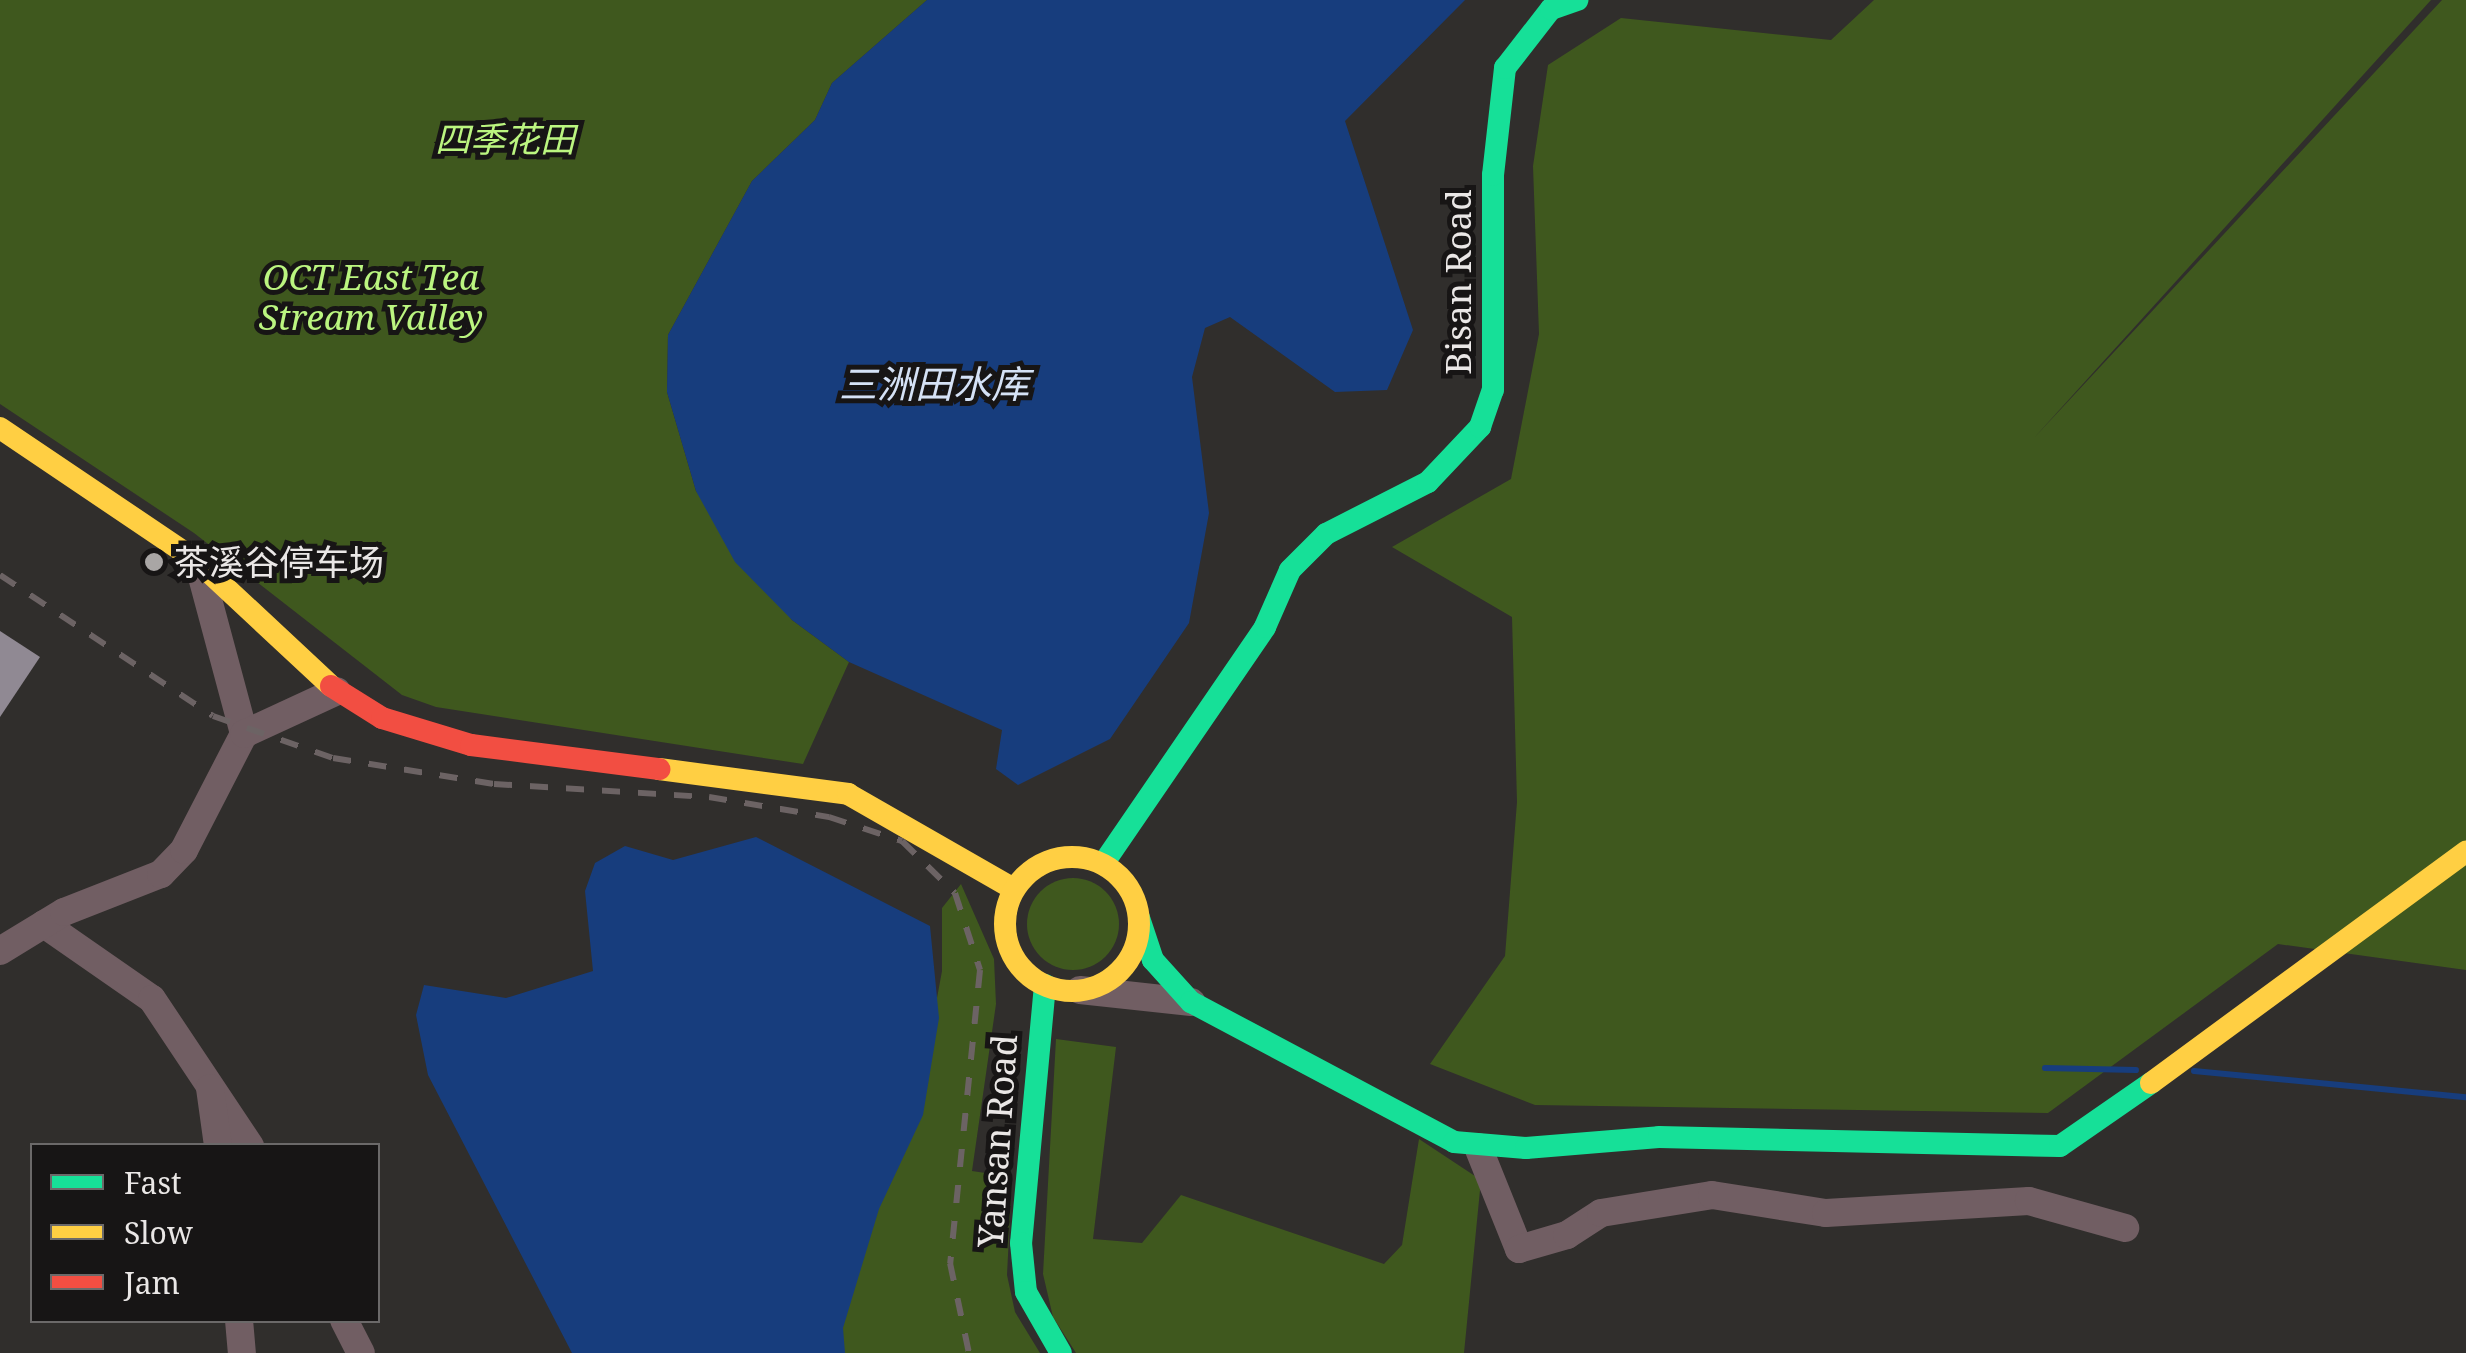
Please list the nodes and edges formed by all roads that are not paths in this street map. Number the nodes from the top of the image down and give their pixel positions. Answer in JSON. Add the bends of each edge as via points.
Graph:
{"nodes":[{"id":1,"x":1577,"y":0,"type":"edge"},
{"id":2,"x":0,"y":428,"type":"edge"},
{"id":3,"x":197,"y":561,"type":"junction"},
{"id":4,"x":337,"y":692,"type":"junction"},
{"id":5,"x":244,"y":734,"type":"junction"},
{"id":6,"x":2466,"y":852,"type":"edge"},
{"id":7,"x":1103,"y":864,"type":"junction"},
{"id":8,"x":1014,"y":889,"type":"junction"},
{"id":9,"x":1139,"y":918,"type":"junction"},
{"id":10,"x":44,"y":924,"type":"junction"},
{"id":11,"x":0,"y":951,"type":"edge"},
{"id":12,"x":1045,"y":985,"type":"junction"},
{"id":13,"x":1080,"y":990,"type":"junction"},
{"id":14,"x":1191,"y":1002,"type":"junction"},
{"id":15,"x":209,"y":1080,"type":"junction"},
{"id":16,"x":218,"y":1143,"type":"edge"},
{"id":17,"x":248,"y":1143,"type":"edge"},
{"id":18,"x":1478,"y":1148,"type":"junction"},
{"id":19,"x":2124,"y":1228,"type":"dead end"},
{"id":20,"x":239,"y":1323,"type":"edge"},
{"id":21,"x":346,"y":1323,"type":"edge"},
{"id":22,"x":242,"y":1353,"type":"edge"},
{"id":23,"x":361,"y":1353,"type":"edge"},
{"id":24,"x":1062,"y":1353,"type":"edge"}],
"edges":[{"from":1,"to":7,"type":"main road","name":"Bisan Road","via":[[1552,10],[1505,68],[1493,175],[1494,390],[1480,427],[1428,482],[1326,534],[1290,570],[1265,627]]},
{"from":2,"to":3,"type":"main road"},
{"from":3,"to":4,"type":"main road"},
{"from":3,"to":5,"type":"street"},
{"from":4,"to":5,"type":"street"},
{"from":4,"to":8,"type":"main road","via":[[443,740],[848,794],[936,838]]},
{"from":5,"to":10,"type":"street","via":[[184,850],[161,874]]},
{"from":6,"to":18,"type":"main road","via":[[2300,980],[2060,1146],[1659,1137]]},
{"from":7,"to":8,"type":"main road","via":[[1054,859]]},
{"from":7,"to":9,"type":"main road","via":[[1128,887]]},
{"from":8,"to":12,"type":"main road","via":[[1006,936],[1019,965]]},
{"from":9,"to":13,"type":"main road","via":[[1125,965]]},
{"from":9,"to":14,"type":"main road","via":[[1153,960]]},
{"from":10,"to":11,"type":"street"},
{"from":10,"to":15,"type":"street","via":[[152,999]]},
{"from":12,"to":13,"type":"main road"},
{"from":12,"to":24,"type":"main road","name":"Yansan Road","via":[[1021,1243],[1026,1292]]},
{"from":13,"to":14,"type":"street"},
{"from":14,"to":18,"type":"main road","via":[[1388,1112]]},
{"from":15,"to":16,"type":"street"},
{"from":15,"to":17,"type":"street"},
{"from":18,"to":19,"type":"street","via":[[1519,1249],[1567,1235],[1601,1213],[1712,1194],[1826,1213],[2028,1201]]},
{"from":20,"to":22,"type":"street"},
{"from":21,"to":23,"type":"street"}]}
